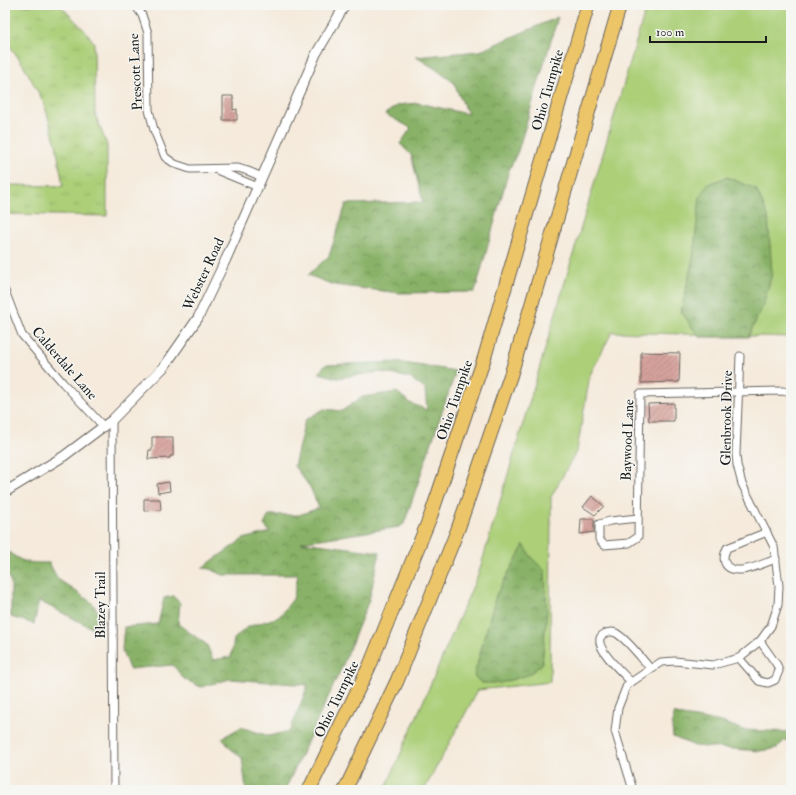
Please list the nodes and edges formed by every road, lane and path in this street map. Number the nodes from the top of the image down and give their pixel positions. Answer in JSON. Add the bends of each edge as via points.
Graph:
{"nodes":[{"id":1,"x":135,"y":5,"type":"edge"},
{"id":2,"x":345,"y":5,"type":"edge"},
{"id":3,"x":588,"y":5,"type":"edge"},
{"id":4,"x":620,"y":5,"type":"edge"},
{"id":5,"x":215,"y":170,"type":"junction"},
{"id":6,"x":262,"y":177,"type":"junction"},
{"id":7,"x":258,"y":187,"type":"junction"},
{"id":8,"x":5,"y":290,"type":"edge"},
{"id":9,"x":740,"y":356,"type":"dead end"},
{"id":10,"x":738,"y":393,"type":"junction"},
{"id":11,"x":791,"y":393,"type":"edge"},
{"id":12,"x":112,"y":420,"type":"junction"},
{"id":13,"x":103,"y":426,"type":"junction"},
{"id":14,"x":5,"y":492,"type":"edge"},
{"id":15,"x":638,"y":518,"type":"junction"},
{"id":16,"x":767,"y":532,"type":"junction"},
{"id":17,"x":776,"y":559,"type":"junction"},
{"id":18,"x":760,"y":641,"type":"junction"},
{"id":19,"x":739,"y":658,"type":"junction"},
{"id":20,"x":650,"y":668,"type":"junction"},
{"id":21,"x":631,"y":682,"type":"junction"},
{"id":22,"x":114,"y":790,"type":"edge"},
{"id":23,"x":310,"y":790,"type":"edge"},
{"id":24,"x":345,"y":790,"type":"edge"},
{"id":25,"x":633,"y":790,"type":"edge"}],
"edges":[{"from":1,"to":5,"type":"street","name":"Prescott Lane","via":[[142,15],[148,33],[148,110],[165,157],[190,169]]},
{"from":2,"to":6,"type":"street","name":"Webster Road","via":[[316,54]]},
{"from":3,"to":23,"type":"highway","name":"Ohio Turnpike","via":[[484,359],[431,515],[370,665]]},
{"from":4,"to":24,"type":"highway","via":[[511,374],[458,529],[397,681]]},
{"from":5,"to":6,"type":"street","name":"Prescott Lane","via":[[238,168]]},
{"from":5,"to":7,"type":"street","name":"Prescott Lane","via":[[226,172]]},
{"from":6,"to":7,"type":"street","name":"Webster Road"},
{"from":7,"to":12,"type":"street","name":"Webster Road","via":[[198,318],[164,367]]},
{"from":8,"to":13,"type":"street","name":"Calderdale Lane","via":[[22,335]]},
{"from":9,"to":10,"type":"street","name":"Glenbrook Drive"},
{"from":10,"to":11,"type":"street","name":"Baywood Lane"},
{"from":10,"to":15,"type":"street","name":"Baywood Lane","via":[[640,394]]},
{"from":10,"to":16,"type":"street","name":"Glenbrook Drive","via":[[737,465],[742,484]]},
{"from":12,"to":13,"type":"street","name":"Webster Road"},
{"from":12,"to":22,"type":"street","name":"Blazey Trail"},
{"from":13,"to":14,"type":"street","name":"Webster Road","via":[[64,456]]},
{"from":15,"to":15,"type":"street","name":"Baywood Lane","via":[[599,524],[599,539],[604,545],[629,544],[638,537]]},
{"from":16,"to":17,"type":"street","name":"Glenbrook Drive"},
{"from":16,"to":17,"type":"street","via":[[727,548],[724,561],[737,571]]},
{"from":17,"to":18,"type":"street","name":"Glenbrook Drive","via":[[778,605],[771,626]]},
{"from":18,"to":19,"type":"street","name":"Glenbrook Drive"},
{"from":18,"to":19,"type":"street","via":[[779,671],[775,680],[768,683],[759,681]]},
{"from":19,"to":20,"type":"street","name":"Glenbrook Drive","via":[[713,665],[675,660],[661,662]]},
{"from":20,"to":21,"type":"street","name":"Glenbrook Drive"},
{"from":20,"to":21,"type":"street","via":[[615,632],[601,635],[601,648],[606,656]]},
{"from":21,"to":25,"type":"street","name":"Glenbrook Drive","via":[[627,685],[618,708],[615,731]]}]}
